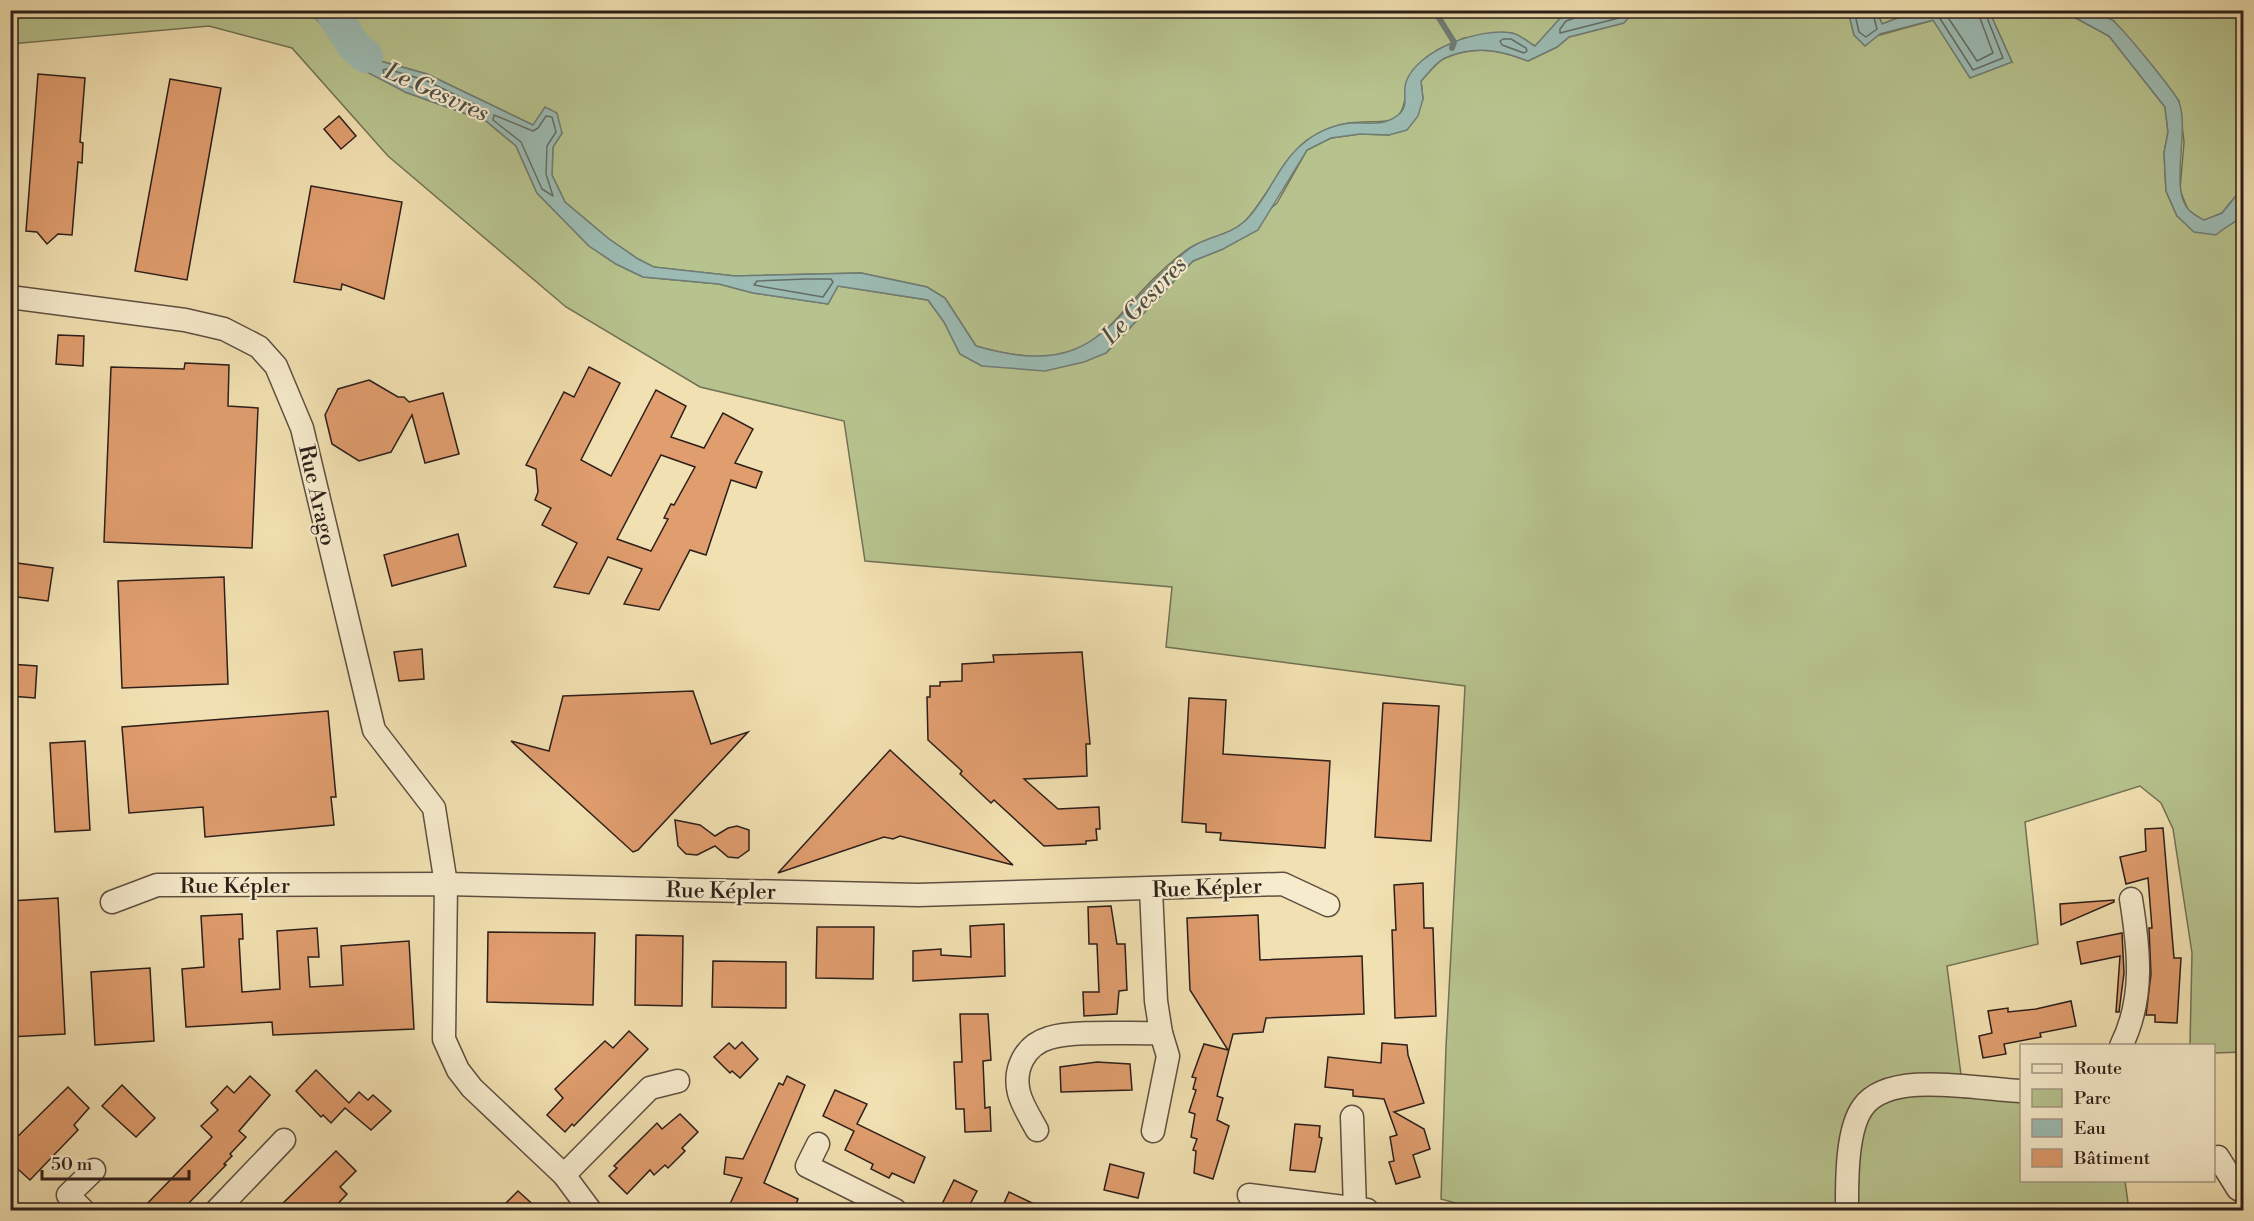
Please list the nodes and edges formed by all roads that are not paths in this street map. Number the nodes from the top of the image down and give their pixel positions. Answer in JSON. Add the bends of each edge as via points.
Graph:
{"nodes":[{"id":1,"x":10,"y":297,"type":"edge"},
{"id":2,"x":446,"y":884,"type":"junction"},
{"id":3,"x":1151,"y":889,"type":"junction"},
{"id":4,"x":2131,"y":899,"type":"dead end"},
{"id":5,"x":112,"y":902,"type":"dead end"},
{"id":6,"x":1328,"y":905,"type":"dead end"},
{"id":7,"x":1161,"y":1033,"type":"junction"},
{"id":8,"x":2122,"y":1044,"type":"edge"},
{"id":9,"x":678,"y":1081,"type":"dead end"},
{"id":10,"x":2020,"y":1091,"type":"edge"},
{"id":11,"x":1352,"y":1117,"type":"dead end"},
{"id":12,"x":1037,"y":1130,"type":"dead end"},
{"id":13,"x":1153,"y":1131,"type":"dead end"},
{"id":14,"x":284,"y":1140,"type":"dead end"},
{"id":15,"x":818,"y":1144,"type":"dead end"},
{"id":16,"x":2218,"y":1157,"type":"dead end"},
{"id":17,"x":94,"y":1170,"type":"dead end"},
{"id":18,"x":564,"y":1175,"type":"junction"},
{"id":19,"x":2244,"y":1192,"type":"edge"},
{"id":20,"x":1249,"y":1195,"type":"dead end"},
{"id":21,"x":83,"y":1210,"type":"edge"},
{"id":22,"x":220,"y":1210,"type":"edge"},
{"id":23,"x":590,"y":1210,"type":"edge"},
{"id":24,"x":895,"y":1210,"type":"edge"},
{"id":25,"x":1361,"y":1210,"type":"edge"},
{"id":26,"x":1847,"y":1210,"type":"edge"}],
"edges":[{"from":1,"to":2,"type":"street","name":"Rue Arago","via":[[224,328],[259,347],[276,366],[302,428],[374,730],[434,808]]},
{"from":2,"to":3,"type":"street","name":"Rue Képler","via":[[918,895]]},
{"from":2,"to":5,"type":"street","name":"Rue Képler","via":[[157,885]]},
{"from":2,"to":18,"type":"street","name":"Rue Arago","via":[[444,1039],[458,1070],[472,1088]]},
{"from":3,"to":6,"type":"street","name":"Rue Képler","via":[[1283,885]]},
{"from":3,"to":7,"type":"street"},
{"from":4,"to":8,"type":"street","via":[[2140,957],[2139,980]]},
{"from":7,"to":12,"type":"street","via":[[1064,1036],[1039,1042],[1026,1053],[1018,1067],[1017,1080],[1019,1095]]},
{"from":7,"to":13,"type":"street","via":[[1168,1056]]},
{"from":9,"to":18,"type":"street","via":[[650,1088]]},
{"from":10,"to":26,"type":"street","via":[[1914,1085],[1895,1086],[1872,1095],[1855,1122]]},
{"from":11,"to":25,"type":"street"},
{"from":14,"to":22,"type":"street"},
{"from":15,"to":24,"type":"street","via":[[807,1166]]},
{"from":16,"to":19,"type":"street","via":[[2238,1190]]},
{"from":17,"to":21,"type":"street","via":[[68,1196]]},
{"from":18,"to":23,"type":"street","name":"Rue Arago"},
{"from":20,"to":25,"type":"street"}]}
